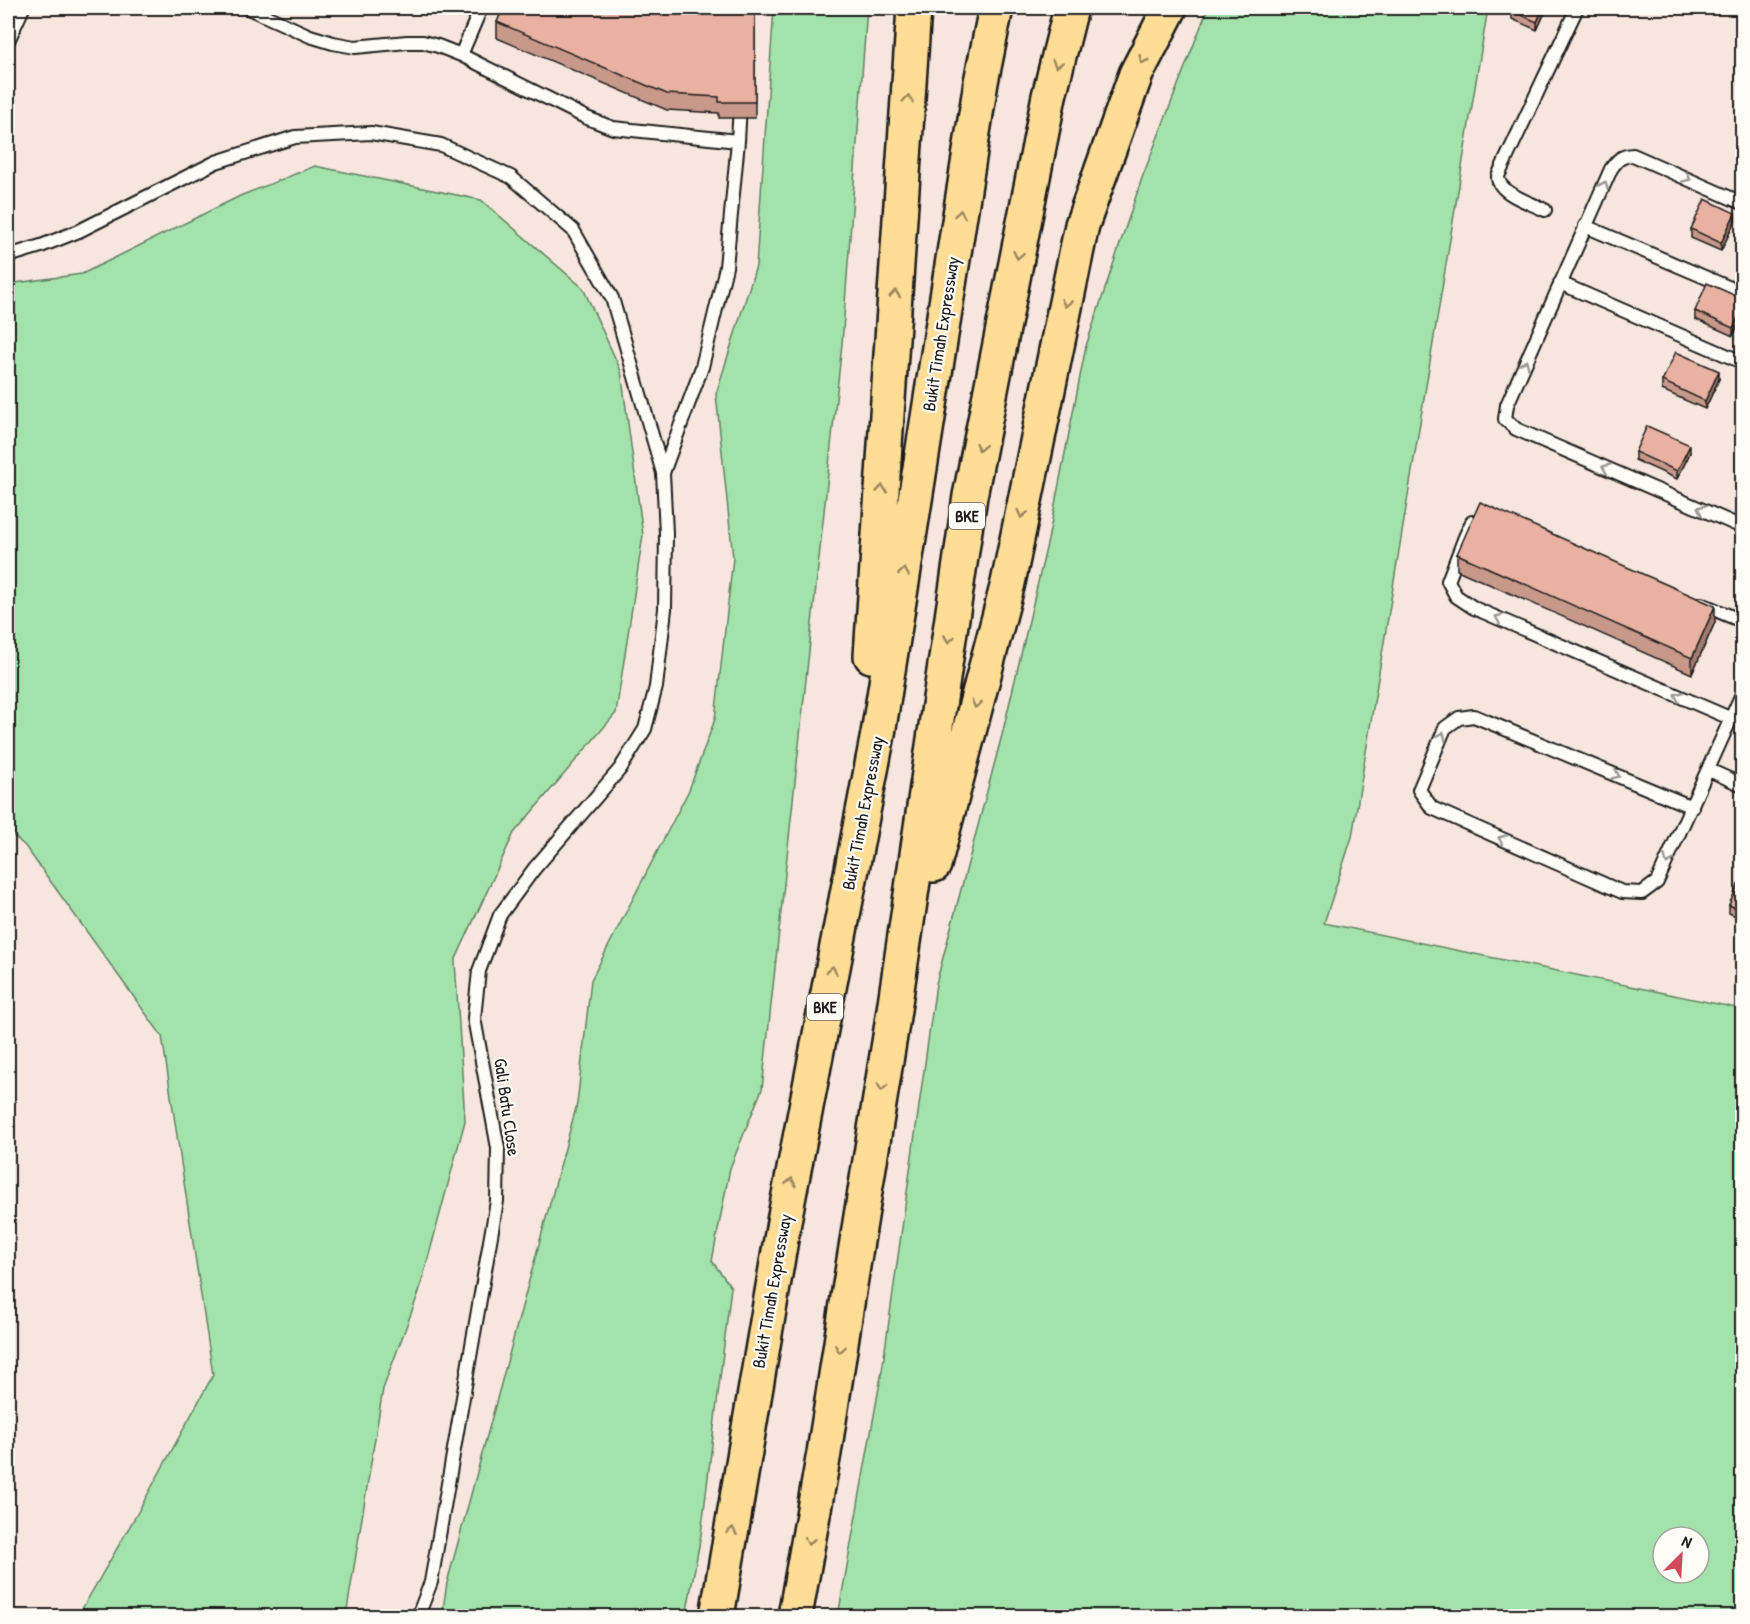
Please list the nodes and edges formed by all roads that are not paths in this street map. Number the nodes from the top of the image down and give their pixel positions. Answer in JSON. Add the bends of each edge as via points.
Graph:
{"nodes":[{"id":1,"x":23,"y":8,"type":"edge"},
{"id":2,"x":248,"y":8,"type":"edge"},
{"id":3,"x":481,"y":8,"type":"edge"},
{"id":4,"x":914,"y":8,"type":"edge"},
{"id":5,"x":996,"y":8,"type":"edge"},
{"id":6,"x":1071,"y":8,"type":"edge"},
{"id":7,"x":1170,"y":8,"type":"edge"},
{"id":8,"x":1577,"y":8,"type":"edge"},
{"id":9,"x":8,"y":41,"type":"edge"},
{"id":10,"x":461,"y":55,"type":"junction"},
{"id":11,"x":741,"y":96,"type":"edge"},
{"id":12,"x":738,"y":141,"type":"junction"},
{"id":13,"x":1743,"y":203,"type":"edge"},
{"id":14,"x":1545,"y":210,"type":"dead end"},
{"id":15,"x":1586,"y":226,"type":"junction"},
{"id":16,"x":8,"y":256,"type":"edge"},
{"id":17,"x":1560,"y":283,"type":"junction"},
{"id":18,"x":1743,"y":293,"type":"edge"},
{"id":19,"x":1743,"y":362,"type":"edge"},
{"id":20,"x":663,"y":473,"type":"junction"},
{"id":21,"x":1484,"y":513,"type":"edge"},
{"id":22,"x":1743,"y":527,"type":"edge"},
{"id":23,"x":1689,"y":599,"type":"edge"},
{"id":24,"x":1743,"y":621,"type":"edge"},
{"id":25,"x":1743,"y":694,"type":"edge"},
{"id":26,"x":1732,"y":720,"type":"junction"},
{"id":27,"x":878,"y":734,"type":"junction"},
{"id":28,"x":1709,"y":770,"type":"junction"},
{"id":29,"x":1743,"y":786,"type":"edge"},
{"id":30,"x":1692,"y":807,"type":"junction"},
{"id":31,"x":891,"y":1030,"type":"junction"},
{"id":32,"x":418,"y":1617,"type":"edge"},
{"id":33,"x":717,"y":1617,"type":"edge"},
{"id":34,"x":795,"y":1617,"type":"edge"}],
"edges":[{"from":1,"to":9,"type":"lane"},
{"from":2,"to":10,"type":"lane","via":[[333,43],[355,47],[423,42]]},
{"from":3,"to":10,"type":"lane"},
{"from":27,"to":4,"type":"highway","one_way":true,"via":[[870,715],[869,695]]},
{"from":27,"to":5,"type":"highway","name":"Bukit Timah Expressway","number":"BKE","one_way":true},
{"from":6,"to":31,"type":"highway","number":"BKE","one_way":true,"via":[[1049,96],[970,496]]},
{"from":7,"to":31,"type":"highway","one_way":true,"via":[[1136,74],[1082,225],[1008,583]]},
{"from":8,"to":14,"type":"lane","via":[[1498,176],[1502,188]]},
{"from":10,"to":12,"type":"lane","via":[[613,128]]},
{"from":11,"to":12,"type":"lane"},
{"from":12,"to":20,"type":"lane","via":[[722,288],[702,367]]},
{"from":15,"to":13,"type":"lane","one_way":true,"via":[[1611,169],[1623,156],[1633,155]]},
{"from":15,"to":17,"type":"lane"},
{"from":15,"to":18,"type":"lane"},
{"from":16,"to":20,"type":"lane","via":[[79,231],[216,162],[295,137],[371,133],[441,145],[511,177],[573,230],[612,298]]},
{"from":17,"to":19,"type":"lane"},
{"from":22,"to":17,"type":"lane","one_way":true,"via":[[1516,429],[1505,419],[1507,405]]},
{"from":20,"to":32,"type":"lane","name":"Gali Batu Close","via":[[665,609],[656,687],[645,729],[620,769],[500,915],[479,971],[474,1018],[498,1148],[497,1201],[431,1582]]},
{"from":26,"to":21,"type":"lane","one_way":true,"via":[[1474,608],[1456,596],[1448,581],[1475,517]]},
{"from":23,"to":24,"type":"lane"},
{"from":25,"to":26,"type":"lane"},
{"from":26,"to":28,"type":"lane"},
{"from":33,"to":27,"type":"highway","name":"Bukit Timah Expressway","number":"BKE","one_way":true,"via":[[784,1216]]},
{"from":28,"to":29,"type":"lane"},
{"from":28,"to":30,"type":"lane"},
{"from":30,"to":30,"type":"lane","one_way":true,"via":[[1657,882],[1642,893],[1622,892],[1432,808],[1419,790],[1445,728],[1459,718],[1474,716]]},
{"from":31,"to":34,"type":"highway","number":"BKE","one_way":true,"via":[[825,1453]]}]}
